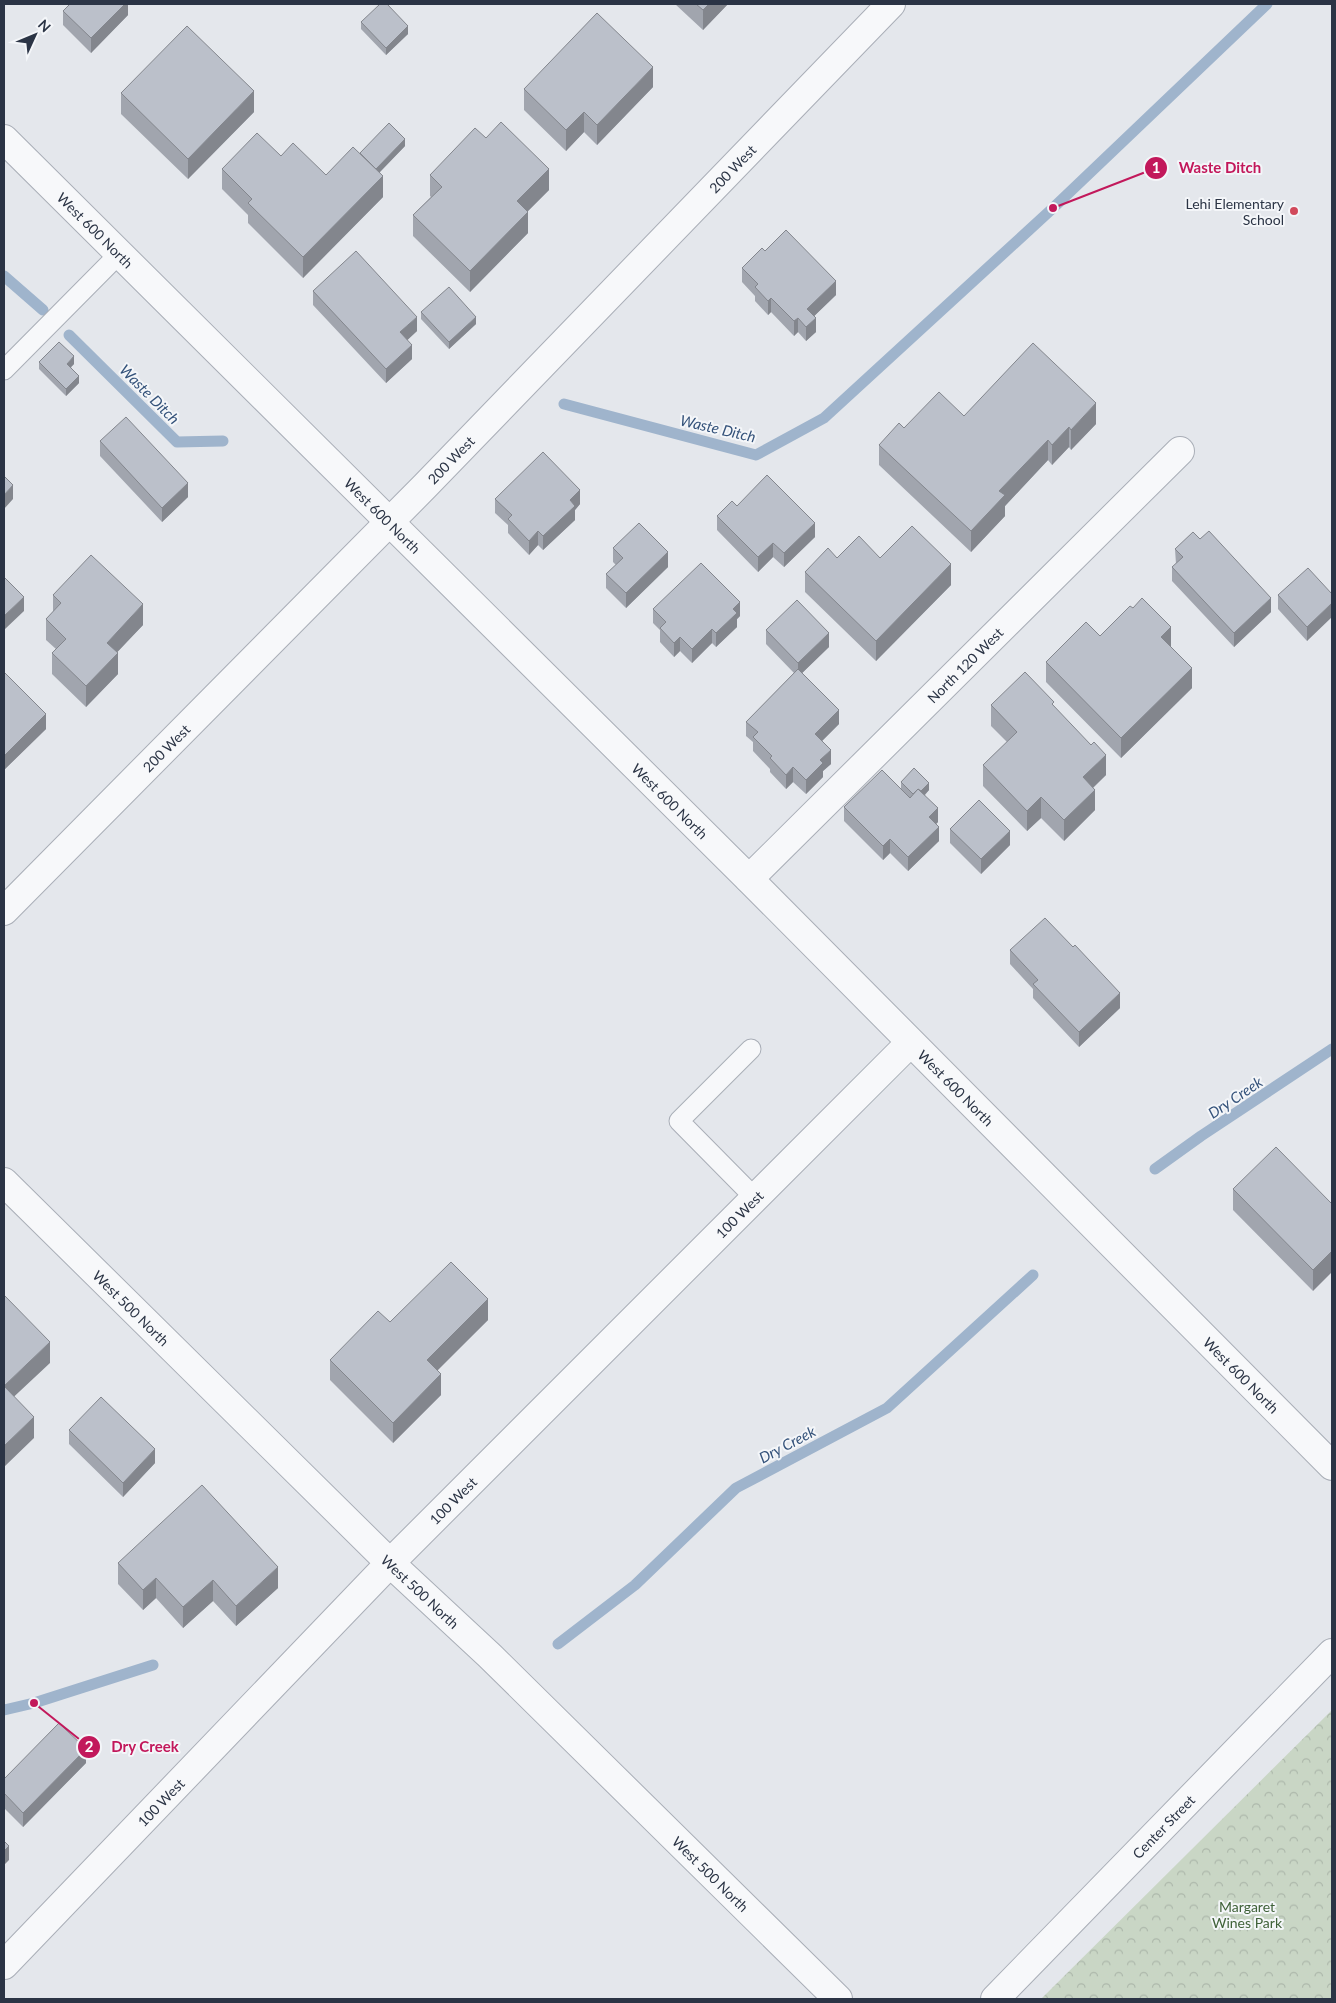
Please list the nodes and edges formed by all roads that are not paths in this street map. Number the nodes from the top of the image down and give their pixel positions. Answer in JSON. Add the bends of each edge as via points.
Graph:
{"nodes":[{"id":1,"x":891,"y":4,"type":"edge"},
{"id":2,"x":4,"y":139,"type":"edge"},
{"id":3,"x":119,"y":254,"type":"junction"},
{"id":4,"x":4,"y":370,"type":"edge"},
{"id":5,"x":1180,"y":452,"type":"dead end"},
{"id":6,"x":390,"y":522,"type":"junction"},
{"id":7,"x":749,"y":879,"type":"junction"},
{"id":8,"x":4,"y":911,"type":"edge"},
{"id":9,"x":910,"y":1043,"type":"junction"},
{"id":10,"x":751,"y":1049,"type":"dead end"},
{"id":11,"x":4,"y":1182,"type":"edge"},
{"id":12,"x":755,"y":1198,"type":"junction"},
{"id":13,"x":1332,"y":1466,"type":"edge"},
{"id":14,"x":390,"y":1563,"type":"junction"},
{"id":15,"x":1332,"y":1653,"type":"edge"},
{"id":16,"x":4,"y":1965,"type":"edge"},
{"id":17,"x":838,"y":1999,"type":"edge"},
{"id":18,"x":995,"y":1999,"type":"edge"}],
"edges":[{"from":1,"to":6,"type":"street","name":"200 West"},
{"from":2,"to":3,"type":"street","name":"West 600 North"},
{"from":3,"to":4,"type":"lane"},
{"from":3,"to":6,"type":"street","name":"West 600 North"},
{"from":5,"to":7,"type":"street","name":"North 120 West"},
{"from":6,"to":7,"type":"street","name":"West 600 North"},
{"from":6,"to":8,"type":"street","name":"200 West"},
{"from":7,"to":9,"type":"street","name":"West 600 North"},
{"from":9,"to":12,"type":"street","name":"100 West"},
{"from":9,"to":13,"type":"street","name":"West 600 North"},
{"from":10,"to":12,"type":"lane","via":[[679,1122]]},
{"from":11,"to":14,"type":"street","name":"West 500 North"},
{"from":12,"to":14,"type":"street","name":"100 West"},
{"from":14,"to":16,"type":"street","name":"100 West"},
{"from":14,"to":17,"type":"street","name":"West 500 North","via":[[490,1656]]},
{"from":15,"to":18,"type":"street","name":"Center Street"}]}
